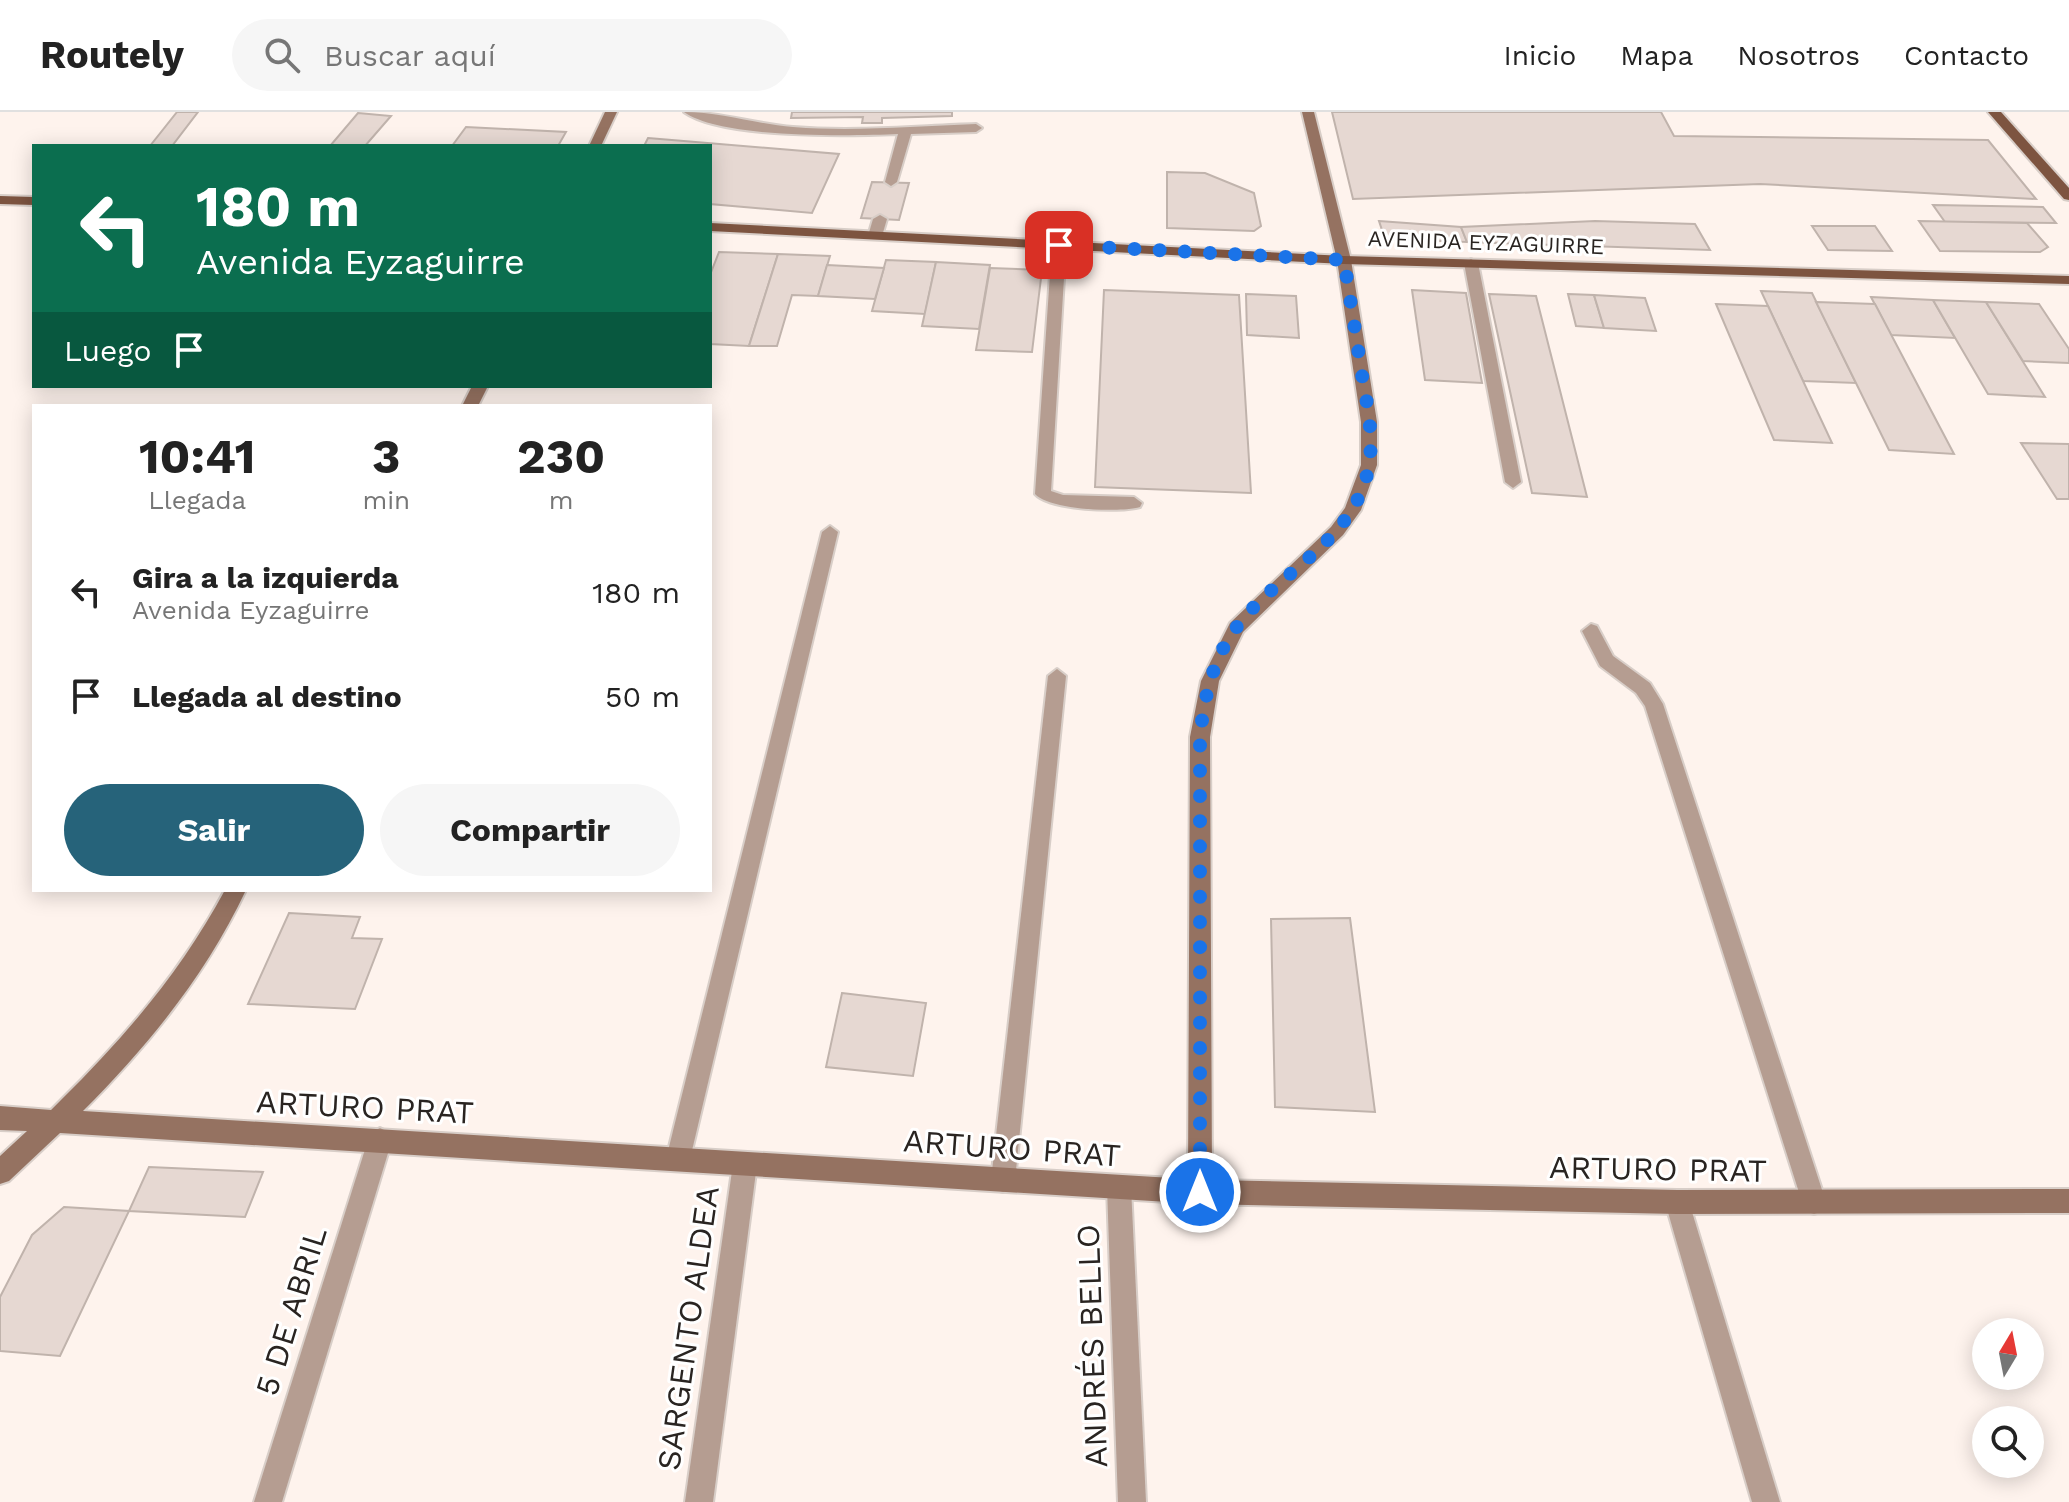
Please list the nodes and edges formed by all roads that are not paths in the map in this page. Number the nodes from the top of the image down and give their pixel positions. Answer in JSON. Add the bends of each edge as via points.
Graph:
{"nodes":[{"id":1,"x":611,"y":112,"type":"edge"},
{"id":2,"x":690,"y":112,"type":"edge"},
{"id":3,"x":1308,"y":112,"type":"edge"},
{"id":4,"x":1994,"y":112,"type":"edge"},
{"id":5,"x":976,"y":128,"type":"dead end"},
{"id":6,"x":906,"y":129,"type":"junction"},
{"id":7,"x":596,"y":144,"type":"edge"},
{"id":8,"x":891,"y":182,"type":"dead end"},
{"id":9,"x":2069,"y":196,"type":"edge"},
{"id":10,"x":0,"y":200,"type":"edge"},
{"id":11,"x":32,"y":201,"type":"edge"},
{"id":12,"x":880,"y":219,"type":"dead end"},
{"id":13,"x":712,"y":227,"type":"edge"},
{"id":14,"x":875,"y":236,"type":"junction"},
{"id":15,"x":1059,"y":245,"type":"junction"},
{"id":16,"x":1344,"y":260,"type":"junction"},
{"id":17,"x":1471,"y":263,"type":"junction"},
{"id":18,"x":2069,"y":280,"type":"edge"},
{"id":19,"x":1513,"y":482,"type":"dead end"},
{"id":20,"x":1134,"y":503,"type":"dead end"},
{"id":21,"x":830,"y":532,"type":"dead end"},
{"id":22,"x":1591,"y":631,"type":"dead end"},
{"id":23,"x":1057,"y":676,"type":"dead end"},
{"id":24,"x":235,"y":892,"type":"edge"},
{"id":25,"x":0,"y":1118,"type":"edge"},
{"id":26,"x":57,"y":1121,"type":"junction"},
{"id":27,"x":380,"y":1140,"type":"junction"},
{"id":28,"x":678,"y":1159,"type":"junction"},
{"id":29,"x":745,"y":1164,"type":"junction"},
{"id":30,"x":0,"y":1172,"type":"edge"},
{"id":31,"x":1003,"y":1180,"type":"junction"},
{"id":32,"x":1119,"y":1187,"type":"junction"},
{"id":33,"x":1200,"y":1192,"type":"junction"},
{"id":34,"x":2069,"y":1201,"type":"edge"},
{"id":35,"x":1677,"y":1202,"type":"junction"},
{"id":36,"x":1814,"y":1202,"type":"junction"},
{"id":37,"x":268,"y":1502,"type":"edge"},
{"id":38,"x":699,"y":1502,"type":"edge"},
{"id":39,"x":1132,"y":1502,"type":"edge"},
{"id":40,"x":1766,"y":1502,"type":"edge"}],
"edges":[{"from":1,"to":7,"type":"street"},
{"from":2,"to":6,"type":"street","via":[[755,128]]},
{"from":3,"to":16,"type":"street"},
{"from":4,"to":9,"type":"main road"},
{"from":5,"to":6,"type":"street"},
{"from":6,"to":8,"type":"street"},
{"from":10,"to":11,"type":"main road"},
{"from":12,"to":14,"type":"street"},
{"from":13,"to":14,"type":"main road","name":"AVENIDA EYZAGUIRRE"},
{"from":14,"to":15,"type":"main road","name":"AVENIDA EYZAGUIRRE"},
{"from":15,"to":16,"type":"main road","name":"AVENIDA EYZAGUIRRE"},
{"from":15,"to":20,"type":"street","via":[[1043,494],[1061,501]]},
{"from":16,"to":17,"type":"main road","name":"AVENIDA EYZAGUIRRE"},
{"from":16,"to":33,"type":"street","via":[[1369,422],[1363,487],[1337,531],[1236,628],[1215,668],[1203,708]]},
{"from":17,"to":18,"type":"main road","name":"AVENIDA EYZAGUIRRE"},
{"from":17,"to":19,"type":"street"},
{"from":21,"to":28,"type":"street"},
{"from":22,"to":36,"type":"street","via":[[1606,661],[1643,688],[1654,704]]},
{"from":23,"to":31,"type":"street"},
{"from":24,"to":26,"type":"street","via":[[207,945],[155,1020]]},
{"from":25,"to":26,"type":"street","name":"ARTURO PRAT"},
{"from":26,"to":27,"type":"street","name":"ARTURO PRAT"},
{"from":26,"to":30,"type":"street"},
{"from":27,"to":28,"type":"street","name":"ARTURO PRAT"},
{"from":27,"to":37,"type":"street","name":"5 DE ABRIL"},
{"from":28,"to":29,"type":"street","name":"ARTURO PRAT"},
{"from":29,"to":31,"type":"street","name":"ARTURO PRAT"},
{"from":29,"to":38,"type":"street","name":"SARGENTO ALDEA"},
{"from":31,"to":32,"type":"street","name":"ARTURO PRAT"},
{"from":32,"to":33,"type":"street","name":"ARTURO PRAT"},
{"from":32,"to":39,"type":"street","name":"ANDRÉS BELLO"},
{"from":33,"to":35,"type":"street","name":"ARTURO PRAT"},
{"from":34,"to":36,"type":"street","name":"ARTURO PRAT"},
{"from":35,"to":36,"type":"street","name":"ARTURO PRAT"},
{"from":35,"to":40,"type":"street"}]}
